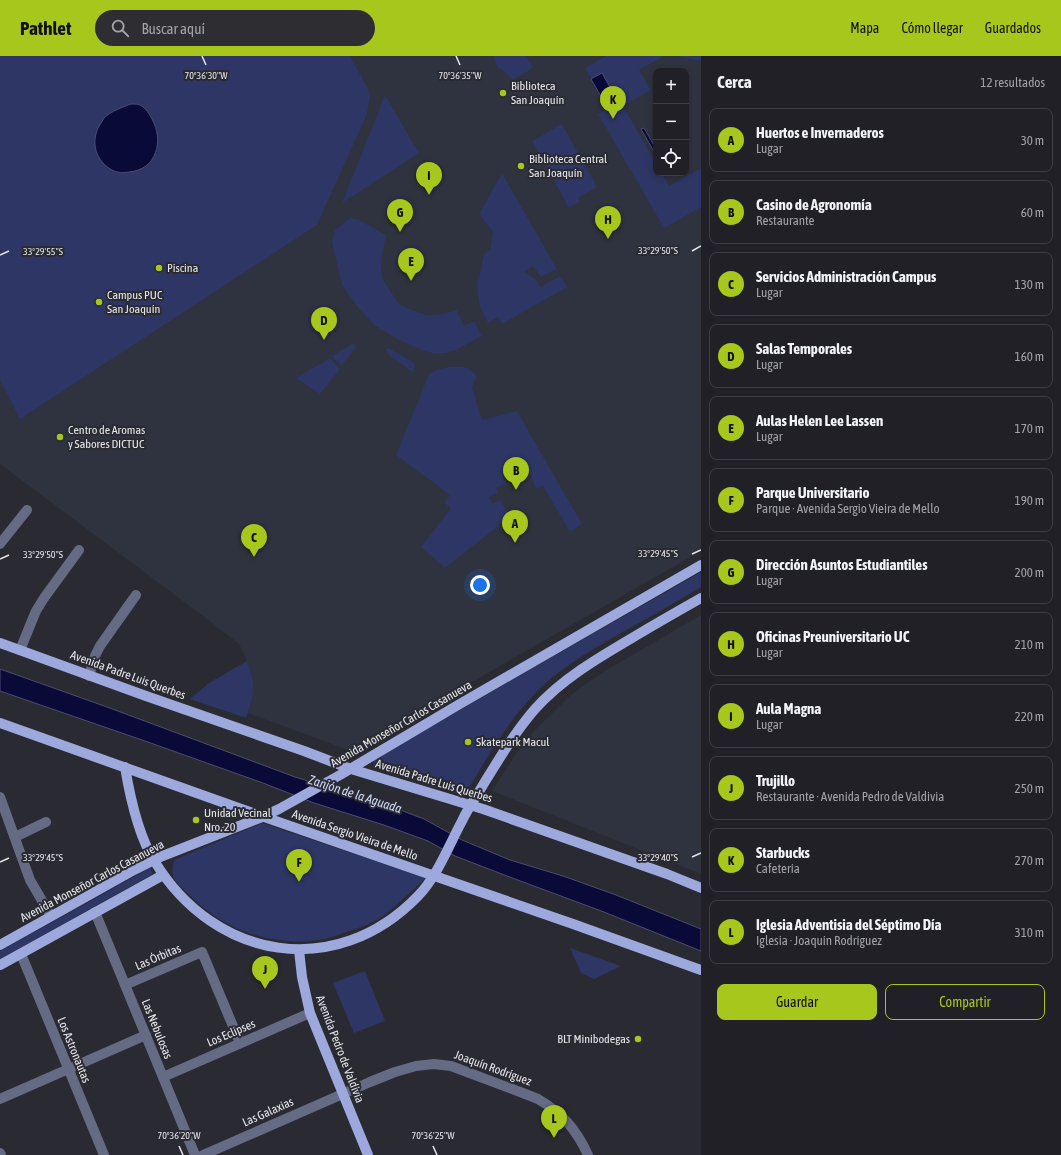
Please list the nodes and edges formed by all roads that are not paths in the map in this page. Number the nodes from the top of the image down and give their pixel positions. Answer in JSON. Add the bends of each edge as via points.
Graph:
{"nodes":[{"id":1,"x":27,"y":510,"type":"dead end"},
{"id":2,"x":0,"y":544,"type":"edge"},
{"id":3,"x":80,"y":550,"type":"dead end"},
{"id":4,"x":701,"y":565,"type":"edge"},
{"id":5,"x":136,"y":595,"type":"dead end"},
{"id":6,"x":701,"y":598,"type":"edge"},
{"id":7,"x":0,"y":643,"type":"edge"},
{"id":8,"x":20,"y":650,"type":"junction"},
{"id":9,"x":89,"y":676,"type":"junction"},
{"id":10,"x":0,"y":723,"type":"edge"},
{"id":11,"x":125,"y":767,"type":"junction"},
{"id":12,"x":351,"y":768,"type":"junction"},
{"id":13,"x":0,"y":797,"type":"edge"},
{"id":14,"x":470,"y":805,"type":"junction"},
{"id":15,"x":262,"y":817,"type":"junction"},
{"id":16,"x":46,"y":822,"type":"dead end"},
{"id":17,"x":15,"y":837,"type":"junction"},
{"id":18,"x":153,"y":860,"type":"junction"},
{"id":19,"x":163,"y":875,"type":"junction"},
{"id":20,"x":434,"y":876,"type":"junction"},
{"id":21,"x":701,"y":888,"type":"edge"},
{"id":22,"x":95,"y":912,"type":"junction"},
{"id":23,"x":51,"y":916,"type":"junction"},
{"id":24,"x":0,"y":945,"type":"edge"},
{"id":25,"x":299,"y":950,"type":"junction"},
{"id":26,"x":21,"y":954,"type":"junction"},
{"id":27,"x":0,"y":965,"type":"edge"},
{"id":28,"x":701,"y":970,"type":"edge"},
{"id":29,"x":125,"y":985,"type":"junction"},
{"id":30,"x":310,"y":1013,"type":"junction"},
{"id":31,"x":146,"y":1035,"type":"junction"},
{"id":32,"x":240,"y":1043,"type":"junction"},
{"id":33,"x":69,"y":1070,"type":"junction"},
{"id":34,"x":163,"y":1077,"type":"junction"},
{"id":35,"x":343,"y":1094,"type":"junction"},
{"id":36,"x":0,"y":1099,"type":"edge"},
{"id":37,"x":104,"y":1155,"type":"edge"},
{"id":38,"x":195,"y":1155,"type":"edge"},
{"id":39,"x":203,"y":1155,"type":"edge"},
{"id":40,"x":368,"y":1155,"type":"edge"},
{"id":41,"x":588,"y":1155,"type":"edge"}],
"edges":[{"from":1,"to":2,"type":"street"},
{"from":3,"to":8,"type":"street","via":[[40,604]]},
{"from":4,"to":12,"type":"main road","name":"Avenida Monseñor Carlos Casanueva"},
{"from":5,"to":9,"type":"street","via":[[98,650]]},
{"from":6,"to":14,"type":"main road","via":[[592,661],[563,683],[536,709],[512,739]]},
{"from":7,"to":8,"type":"main road","name":"Avenida Padre Luis Querbes"},
{"from":8,"to":9,"type":"main road","name":"Avenida Padre Luis Querbes"},
{"from":9,"to":12,"type":"main road","name":"Avenida Padre Luis Querbes"},
{"from":10,"to":11,"type":"main road","name":"Avenida Sergio Vieira de Mello"},
{"from":11,"to":15,"type":"main road","name":"Avenida Sergio Vieira de Mello"},
{"from":11,"to":18,"type":"main road","via":[[136,815]]},
{"from":12,"to":14,"type":"main road","name":"Avenida Padre Luis Querbes"},
{"from":12,"to":15,"type":"main road","name":"Avenida Monseñor Carlos Casanueva"},
{"from":13,"to":17,"type":"street"},
{"from":14,"to":20,"type":"main road"},
{"from":14,"to":21,"type":"main road","name":"Avenida Padre Luis Querbes"},
{"from":15,"to":18,"type":"main road","name":"Avenida Monseñor Carlos Casanueva"},
{"from":15,"to":20,"type":"main road","name":"Avenida Sergio Vieira de Mello"},
{"from":16,"to":17,"type":"street"},
{"from":17,"to":23,"type":"street","via":[[30,880]]},
{"from":18,"to":19,"type":"main road"},
{"from":18,"to":23,"type":"main road","name":"Avenida Monseñor Carlos Casanueva"},
{"from":19,"to":22,"type":"main road"},
{"from":19,"to":25,"type":"main road","via":[[186,902],[228,932],[262,944]]},
{"from":20,"to":25,"type":"main road","via":[[407,907],[370,932],[344,942]]},
{"from":20,"to":28,"type":"main road","name":"Avenida Sergio Vieira de Mello"},
{"from":22,"to":26,"type":"main road"},
{"from":22,"to":29,"type":"street","name":"Las Nebulosas"},
{"from":23,"to":24,"type":"main road","name":"Avenida Monseñor Carlos Casanueva"},
{"from":25,"to":30,"type":"main road","name":"Avenida Pedro de Valdivia"},
{"from":26,"to":27,"type":"main road"},
{"from":26,"to":33,"type":"street","name":"Los Astronautas"},
{"from":29,"to":31,"type":"street","name":"Las Nebulosas"},
{"from":29,"to":32,"type":"street","name":"Las Órbitas","via":[[202,952]]},
{"from":30,"to":32,"type":"street","name":"Los Eclipses"},
{"from":30,"to":35,"type":"main road","name":"Avenida Pedro de Valdivia"},
{"from":31,"to":33,"type":"street"},
{"from":31,"to":34,"type":"street","name":"Las Nebulosas"},
{"from":32,"to":34,"type":"street","name":"Los Eclipses"},
{"from":33,"to":36,"type":"street"},
{"from":33,"to":37,"type":"street","name":"Los Astronautas"},
{"from":34,"to":38,"type":"street","name":"Las Nebulosas"},
{"from":35,"to":39,"type":"street","name":"Las Galaxias"},
{"from":35,"to":40,"type":"main road","name":"Avenida Pedro de Valdivia"},
{"from":35,"to":41,"type":"street","name":"Joaquín Rodríguez","via":[[406,1069],[425,1065],[451,1066],[528,1095],[549,1106],[571,1126]]}]}
